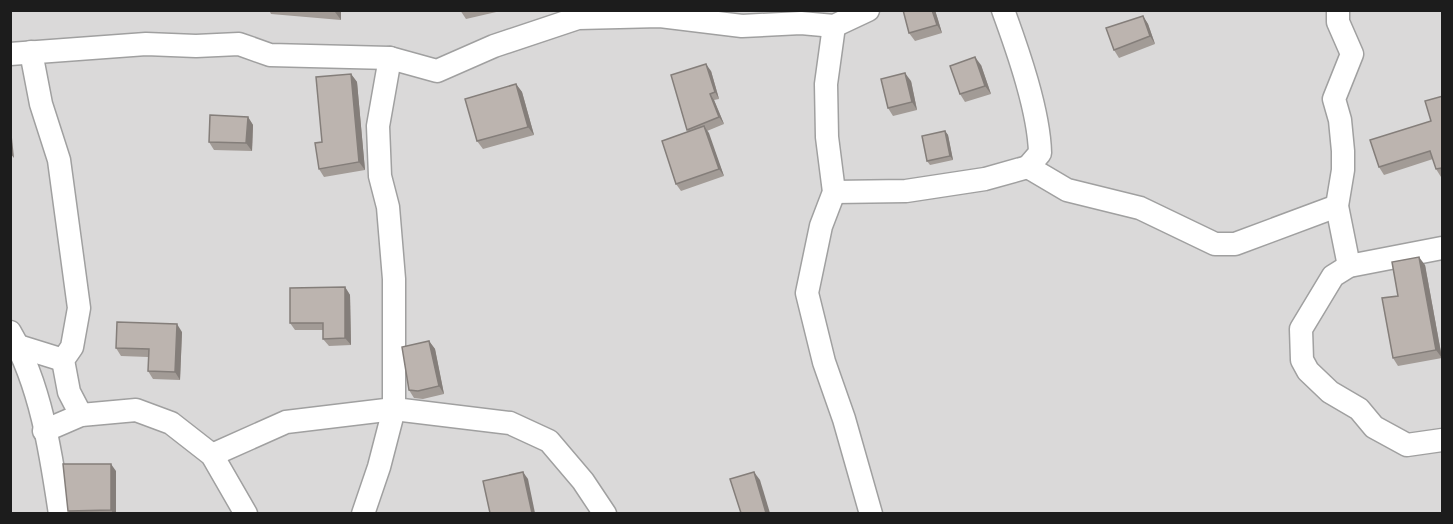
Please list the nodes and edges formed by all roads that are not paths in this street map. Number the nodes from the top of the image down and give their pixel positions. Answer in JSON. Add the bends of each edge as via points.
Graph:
{"nodes":[{"id":1,"x":868,"y":10,"type":"edge"},
{"id":2,"x":1003,"y":10,"type":"edge"},
{"id":3,"x":1338,"y":10,"type":"edge"},
{"id":4,"x":834,"y":26,"type":"junction"},
{"id":5,"x":21,"y":53,"type":"edge"},
{"id":6,"x":390,"y":58,"type":"junction"},
{"id":7,"x":1028,"y":167,"type":"junction"},
{"id":8,"x":834,"y":192,"type":"junction"},
{"id":9,"x":1337,"y":206,"type":"junction"},
{"id":10,"x":1443,"y":248,"type":"edge"},
{"id":11,"x":1349,"y":266,"type":"junction"},
{"id":12,"x":14,"y":339,"type":"edge"},
{"id":13,"x":63,"y":360,"type":"junction"},
{"id":14,"x":394,"y":409,"type":"junction"},
{"id":15,"x":81,"y":415,"type":"junction"},
{"id":16,"x":44,"y":431,"type":"junction"},
{"id":17,"x":1443,"y":440,"type":"edge"},
{"id":18,"x":212,"y":455,"type":"junction"},
{"id":19,"x":60,"y":513,"type":"edge"},
{"id":20,"x":248,"y":513,"type":"edge"},
{"id":21,"x":363,"y":513,"type":"edge"},
{"id":22,"x":605,"y":513,"type":"edge"},
{"id":23,"x":871,"y":513,"type":"edge"}],
"edges":[{"from":1,"to":4,"type":"street"},
{"from":2,"to":7,"type":"street","via":[[1040,133],[1040,153]]},
{"from":3,"to":9,"type":"street","via":[[1338,22],[1353,54],[1334,99],[1343,151]]},
{"from":4,"to":6,"type":"street","via":[[742,26],[660,16],[578,18],[494,46],[436,71]]},
{"from":4,"to":8,"type":"street","via":[[826,84]]},
{"from":5,"to":6,"type":"street","via":[[146,44],[239,44],[270,55]]},
{"from":5,"to":13,"type":"street","via":[[59,160],[80,308],[72,347]]},
{"from":6,"to":14,"type":"street","via":[[378,126],[380,177],[388,207],[394,279]]},
{"from":7,"to":8,"type":"street","via":[[985,179],[906,191]]},
{"from":7,"to":9,"type":"street","via":[[1067,190],[1140,208],[1215,244],[1235,244]]},
{"from":8,"to":23,"type":"street","via":[[821,226],[807,293]]},
{"from":9,"to":11,"type":"street"},
{"from":10,"to":11,"type":"street"},
{"from":11,"to":17,"type":"street","via":[[1333,276],[1301,329],[1305,366],[1330,392],[1359,409],[1374,427],[1396,441],[1407,445]]},
{"from":12,"to":13,"type":"street"},
{"from":12,"to":16,"type":"street","via":[[34,389]]},
{"from":13,"to":15,"type":"street","via":[[69,392]]},
{"from":14,"to":18,"type":"street","via":[[286,422]]},
{"from":14,"to":21,"type":"street"},
{"from":14,"to":22,"type":"street","via":[[510,423],[549,441]]},
{"from":15,"to":16,"type":"street"},
{"from":15,"to":18,"type":"street","via":[[136,410],[171,423]]},
{"from":16,"to":19,"type":"street"},
{"from":18,"to":20,"type":"street"}]}
